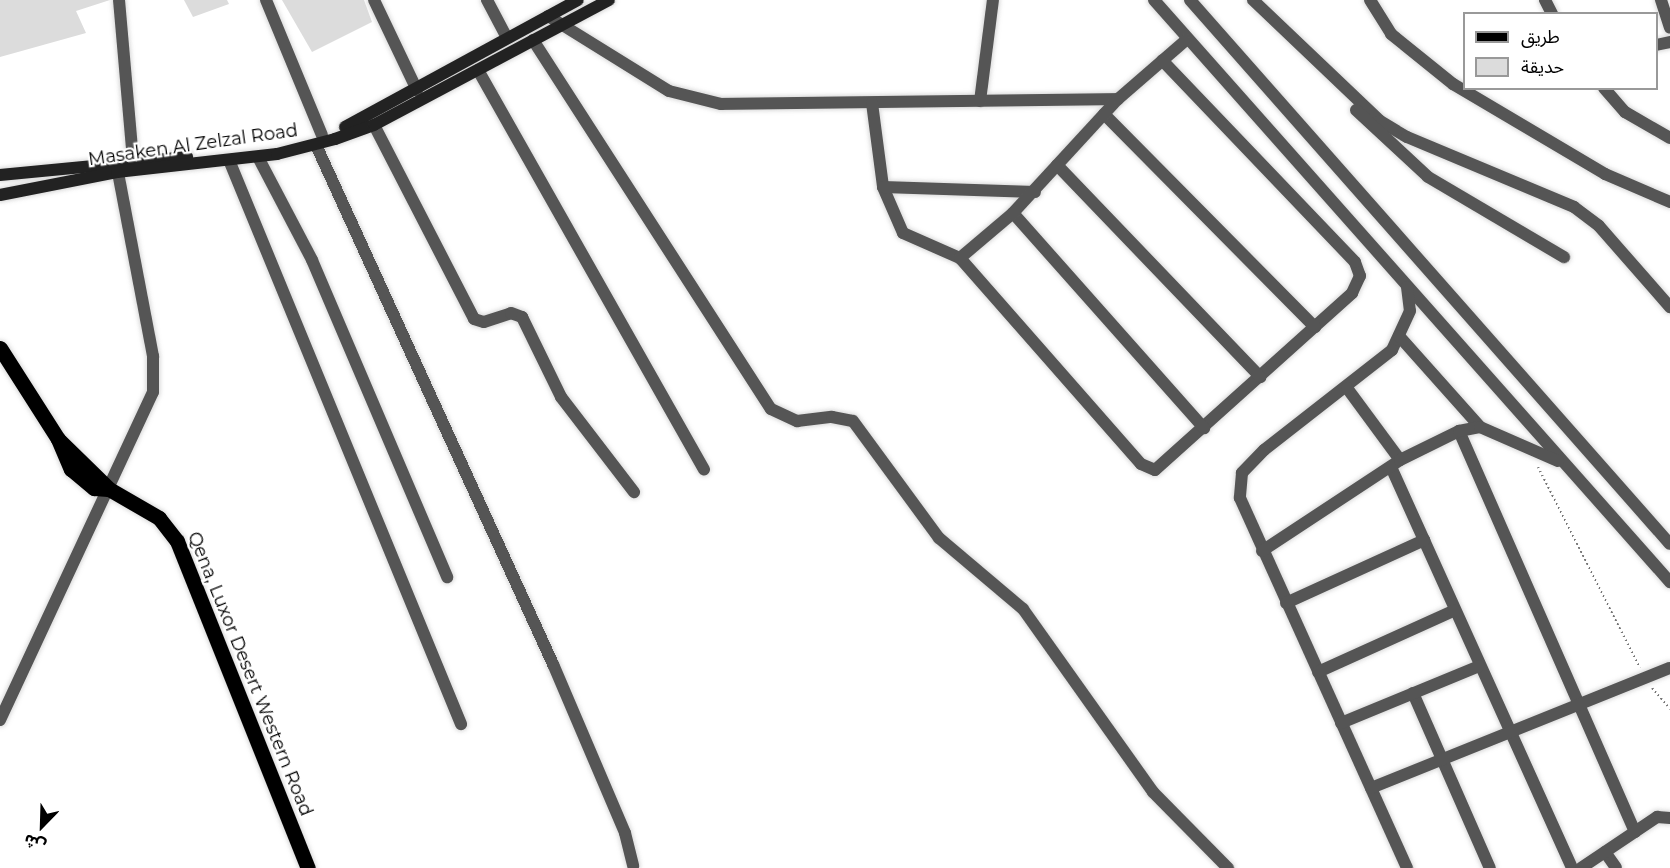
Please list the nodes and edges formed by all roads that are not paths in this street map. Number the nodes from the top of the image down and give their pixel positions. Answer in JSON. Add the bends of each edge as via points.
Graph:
{"nodes":[{"id":1,"x":119,"y":0,"type":"edge"},
{"id":2,"x":266,"y":0,"type":"edge"},
{"id":3,"x":374,"y":0,"type":"edge"},
{"id":4,"x":487,"y":0,"type":"edge"},
{"id":5,"x":578,"y":0,"type":"edge"},
{"id":6,"x":609,"y":0,"type":"edge"},
{"id":7,"x":993,"y":0,"type":"edge"},
{"id":8,"x":1154,"y":0,"type":"edge"},
{"id":9,"x":1190,"y":0,"type":"edge"},
{"id":10,"x":1253,"y":0,"type":"edge"},
{"id":11,"x":1370,"y":0,"type":"edge"},
{"id":12,"x":1661,"y":0,"type":"edge"},
{"id":13,"x":548,"y":16,"type":"junction"},
{"id":14,"x":561,"y":25,"type":"junction"},
{"id":15,"x":1670,"y":28,"type":"edge"},
{"id":16,"x":507,"y":38,"type":"junction"},
{"id":17,"x":533,"y":40,"type":"junction"},
{"id":18,"x":1185,"y":41,"type":"junction"},
{"id":19,"x":1162,"y":60,"type":"junction"},
{"id":20,"x":478,"y":70,"type":"junction"},
{"id":21,"x":417,"y":90,"type":"junction"},
{"id":22,"x":1608,"y":91,"type":"edge"},
{"id":23,"x":1351,"y":97,"type":"junction"},
{"id":24,"x":1118,"y":99,"type":"junction"},
{"id":25,"x":980,"y":101,"type":"junction"},
{"id":26,"x":872,"y":103,"type":"junction"},
{"id":27,"x":1104,"y":114,"type":"junction"},
{"id":28,"x":374,"y":125,"type":"junction"},
{"id":29,"x":1670,"y":138,"type":"edge"},
{"id":30,"x":319,"y":140,"type":"junction"},
{"id":31,"x":258,"y":157,"type":"junction"},
{"id":32,"x":133,"y":160,"type":"junction"},
{"id":33,"x":229,"y":160,"type":"junction"},
{"id":34,"x":1057,"y":165,"type":"junction"},
{"id":35,"x":116,"y":166,"type":"junction"},
{"id":36,"x":16,"y":172,"type":"junction"},
{"id":37,"x":0,"y":175,"type":"edge"},
{"id":38,"x":883,"y":187,"type":"junction"},
{"id":39,"x":20,"y":190,"type":"junction"},
{"id":40,"x":1035,"y":192,"type":"junction"},
{"id":41,"x":0,"y":195,"type":"edge"},
{"id":42,"x":1670,"y":202,"type":"edge"},
{"id":43,"x":1013,"y":213,"type":"junction"},
{"id":44,"x":1564,"y":257,"type":"dead end"},
{"id":45,"x":960,"y":258,"type":"junction"},
{"id":46,"x":1407,"y":287,"type":"junction"},
{"id":47,"x":1670,"y":307,"type":"edge"},
{"id":48,"x":1315,"y":327,"type":"junction"},
{"id":49,"x":1399,"y":336,"type":"junction"},
{"id":50,"x":0,"y":348,"type":"edge"},
{"id":51,"x":1260,"y":377,"type":"junction"},
{"id":52,"x":1347,"y":388,"type":"junction"},
{"id":53,"x":1480,"y":427,"type":"junction"},
{"id":54,"x":1204,"y":428,"type":"junction"},
{"id":55,"x":1459,"y":431,"type":"junction"},
{"id":56,"x":1562,"y":462,"type":"junction"},
{"id":57,"x":1395,"y":464,"type":"junction"},
{"id":58,"x":704,"y":469,"type":"dead end"},
{"id":59,"x":109,"y":489,"type":"junction"},
{"id":60,"x":634,"y":492,"type":"dead end"},
{"id":61,"x":1424,"y":540,"type":"junction"},
{"id":62,"x":1670,"y":544,"type":"edge"},
{"id":63,"x":1262,"y":551,"type":"junction"},
{"id":64,"x":447,"y":577,"type":"dead end"},
{"id":65,"x":1670,"y":582,"type":"edge"},
{"id":66,"x":1286,"y":603,"type":"junction"},
{"id":67,"x":1455,"y":610,"type":"junction"},
{"id":68,"x":1479,"y":666,"type":"junction"},
{"id":69,"x":1670,"y":668,"type":"edge"},
{"id":70,"x":1318,"y":672,"type":"junction"},
{"id":71,"x":1413,"y":693,"type":"junction"},
{"id":72,"x":1577,"y":707,"type":"junction"},
{"id":73,"x":0,"y":720,"type":"edge"},
{"id":74,"x":1341,"y":723,"type":"junction"},
{"id":75,"x":461,"y":724,"type":"dead end"},
{"id":76,"x":1507,"y":731,"type":"junction"},
{"id":77,"x":1442,"y":758,"type":"junction"},
{"id":78,"x":1371,"y":788,"type":"junction"},
{"id":79,"x":1670,"y":818,"type":"edge"},
{"id":80,"x":1635,"y":832,"type":"junction"},
{"id":81,"x":1605,"y":852,"type":"junction"},
{"id":82,"x":633,"y":866,"type":"dead end"},
{"id":83,"x":308,"y":868,"type":"edge"},
{"id":84,"x":1228,"y":868,"type":"edge"},
{"id":85,"x":1407,"y":868,"type":"edge"},
{"id":86,"x":1491,"y":868,"type":"edge"},
{"id":87,"x":1572,"y":868,"type":"edge"},
{"id":88,"x":1581,"y":868,"type":"edge"},
{"id":89,"x":1616,"y":868,"type":"edge"}],
"edges":[{"from":1,"to":32,"type":"street"},
{"from":2,"to":30,"type":"street"},
{"from":3,"to":21,"type":"street"},
{"from":4,"to":16,"type":"street"},
{"from":5,"to":13,"type":"street","name":"Masaken Al Zelzal Road"},
{"from":6,"to":14,"type":"street","name":"Masaken Al Zelzal Road"},
{"from":7,"to":25,"type":"street"},
{"from":8,"to":18,"type":"street"},
{"from":9,"to":62,"type":"street"},
{"from":10,"to":23,"type":"street"},
{"from":11,"to":42,"type":"street","via":[[1391,34],[1453,84],[1566,153]]},
{"from":12,"to":15,"type":"street"},
{"from":13,"to":14,"type":"street"},
{"from":13,"to":16,"type":"street","name":"Masaken Al Zelzal Road"},
{"from":14,"to":17,"type":"street","name":"Masaken Al Zelzal Road"},
{"from":14,"to":26,"type":"street","via":[[669,91],[694,99]]},
{"from":16,"to":21,"type":"street","name":"Masaken Al Zelzal Road"},
{"from":17,"to":20,"type":"street","name":"Masaken Al Zelzal Road"},
{"from":17,"to":84,"type":"street","via":[[771,409],[797,421],[832,417],[854,422],[939,538],[1023,609],[1153,792]]},
{"from":18,"to":19,"type":"street"},
{"from":18,"to":46,"type":"street"},
{"from":19,"to":24,"type":"street"},
{"from":19,"to":48,"type":"street","via":[[1357,265],[1360,280],[1352,293]]},
{"from":20,"to":28,"type":"street","name":"Masaken Al Zelzal Road"},
{"from":20,"to":58,"type":"street"},
{"from":21,"to":30,"type":"street","name":"Masaken Al Zelzal Road","via":[[387,109]]},
{"from":22,"to":29,"type":"street","via":[[1625,112]]},
{"from":23,"to":44,"type":"street","via":[[1358,112],[1404,159]]},
{"from":23,"to":47,"type":"street","via":[[1407,137],[1574,207],[1615,243]]},
{"from":24,"to":25,"type":"street"},
{"from":24,"to":27,"type":"street"},
{"from":25,"to":26,"type":"street"},
{"from":26,"to":38,"type":"street"},
{"from":27,"to":34,"type":"street"},
{"from":27,"to":48,"type":"street"},
{"from":28,"to":30,"type":"street","name":"Masaken Al Zelzal Road"},
{"from":28,"to":60,"type":"street","via":[[474,319],[488,322],[511,313],[522,317],[561,397]]},
{"from":30,"to":31,"type":"street","name":"Masaken Al Zelzal Road"},
{"from":30,"to":32,"type":"street","name":"Masaken Al Zelzal Road","via":[[229,153]]},
{"from":30,"to":82,"type":"street","via":[[553,664],[625,833]]},
{"from":31,"to":33,"type":"street","name":"Masaken Al Zelzal Road"},
{"from":31,"to":64,"type":"street","via":[[312,260]]},
{"from":32,"to":35,"type":"street","name":"Masaken Al Zelzal Road"},
{"from":33,"to":35,"type":"street","name":"Masaken Al Zelzal Road"},
{"from":33,"to":75,"type":"street"},
{"from":34,"to":40,"type":"street"},
{"from":34,"to":51,"type":"street"},
{"from":35,"to":36,"type":"street","name":"Masaken Al Zelzal Road"},
{"from":35,"to":39,"type":"street","name":"Masaken Al Zelzal Road"},
{"from":35,"to":59,"type":"street","via":[[156,374],[153,392]]},
{"from":36,"to":37,"type":"street","name":"Masaken Al Zelzal Road"},
{"from":36,"to":39,"type":"street"},
{"from":38,"to":40,"type":"street"},
{"from":38,"to":45,"type":"street","via":[[903,233]]},
{"from":39,"to":41,"type":"street","name":"Masaken Al Zelzal Road"},
{"from":40,"to":43,"type":"street"},
{"from":43,"to":45,"type":"street"},
{"from":43,"to":54,"type":"street"},
{"from":45,"to":54,"type":"street","via":[[1141,464],[1155,470],[1163,467]]},
{"from":46,"to":49,"type":"street","via":[[1410,311]]},
{"from":46,"to":56,"type":"street"},
{"from":48,"to":51,"type":"street"},
{"from":49,"to":52,"type":"street","via":[[1380,364]]},
{"from":49,"to":53,"type":"street"},
{"from":50,"to":59,"type":"main road","name":"Qena, Luxor Desert Western Road","via":[[58,439],[76,476],[94,488]]},
{"from":51,"to":54,"type":"street"},
{"from":52,"to":57,"type":"street"},
{"from":52,"to":63,"type":"street","via":[[1242,473],[1240,498]]},
{"from":53,"to":55,"type":"street"},
{"from":53,"to":56,"type":"street"},
{"from":55,"to":57,"type":"street"},
{"from":55,"to":72,"type":"street"},
{"from":56,"to":65,"type":"street"},
{"from":57,"to":61,"type":"street"},
{"from":57,"to":63,"type":"street"},
{"from":59,"to":73,"type":"street"},
{"from":59,"to":83,"type":"main road","name":"Qena, Luxor Desert Western Road","via":[[148,509],[177,541]]},
{"from":61,"to":66,"type":"street"},
{"from":61,"to":67,"type":"street"},
{"from":63,"to":66,"type":"street"},
{"from":66,"to":70,"type":"street"},
{"from":67,"to":68,"type":"street"},
{"from":67,"to":70,"type":"street"},
{"from":68,"to":71,"type":"street"},
{"from":68,"to":76,"type":"street"},
{"from":69,"to":72,"type":"street"},
{"from":70,"to":74,"type":"street"},
{"from":71,"to":74,"type":"street"},
{"from":71,"to":77,"type":"street"},
{"from":72,"to":76,"type":"street"},
{"from":72,"to":80,"type":"street"},
{"from":74,"to":78,"type":"street"},
{"from":76,"to":77,"type":"street"},
{"from":76,"to":87,"type":"street"},
{"from":77,"to":78,"type":"street"},
{"from":77,"to":86,"type":"street"},
{"from":78,"to":85,"type":"street"},
{"from":79,"to":80,"type":"street","via":[[1658,818]]},
{"from":80,"to":81,"type":"street"},
{"from":81,"to":88,"type":"street"},
{"from":81,"to":89,"type":"street"}]}
